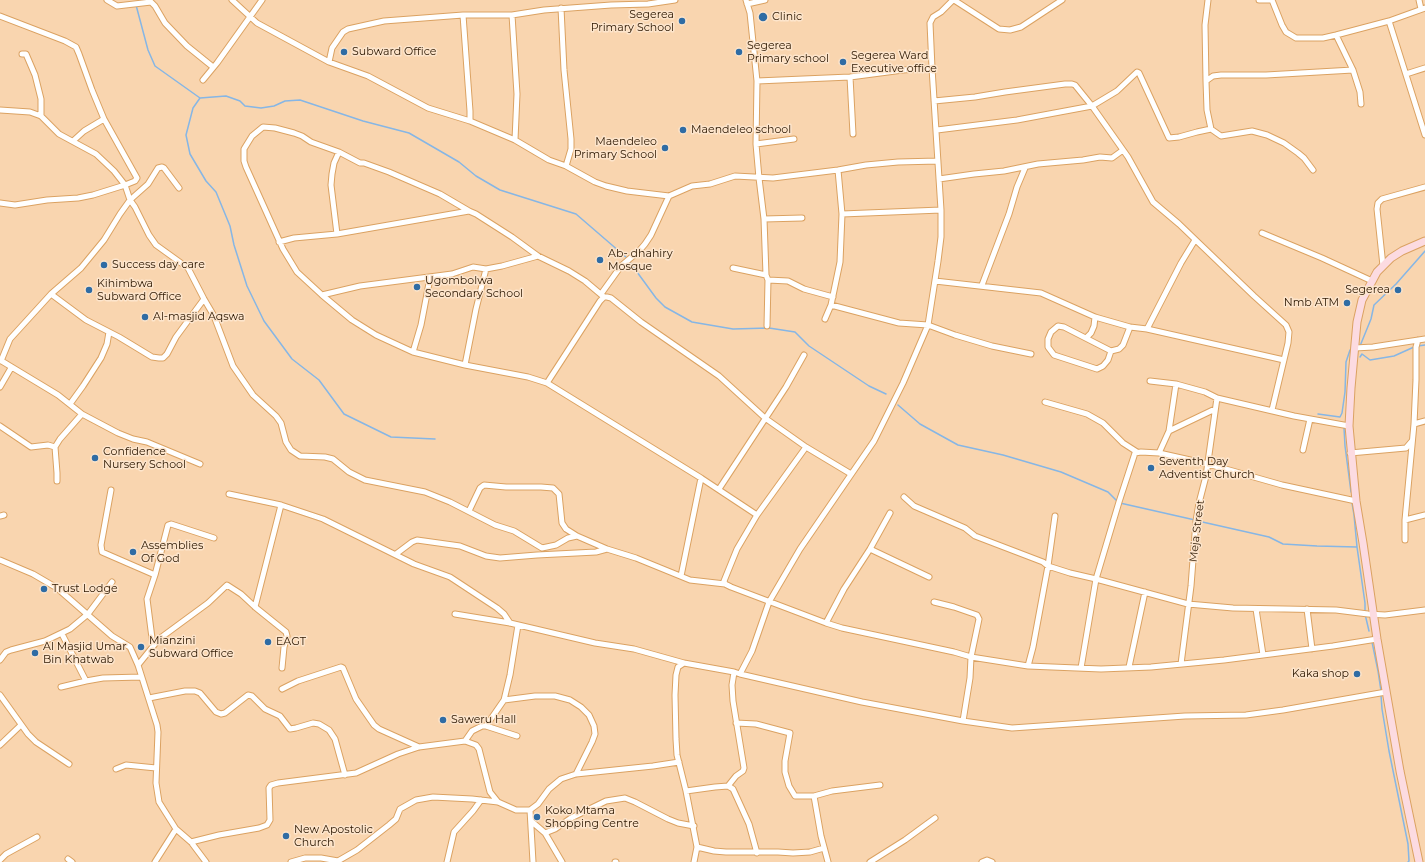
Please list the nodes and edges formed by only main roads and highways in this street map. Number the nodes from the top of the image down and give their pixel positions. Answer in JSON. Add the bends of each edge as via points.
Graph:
{"nodes":[{"id":1,"x":1425,"y":241,"type":"edge"},
{"id":2,"x":1419,"y":862,"type":"edge"}],
"edges":[{"from":1,"to":2,"type":"main road","via":[[1391,258],[1372,281],[1362,300],[1354,348],[1348,426],[1356,501],[1377,639]]}]}
